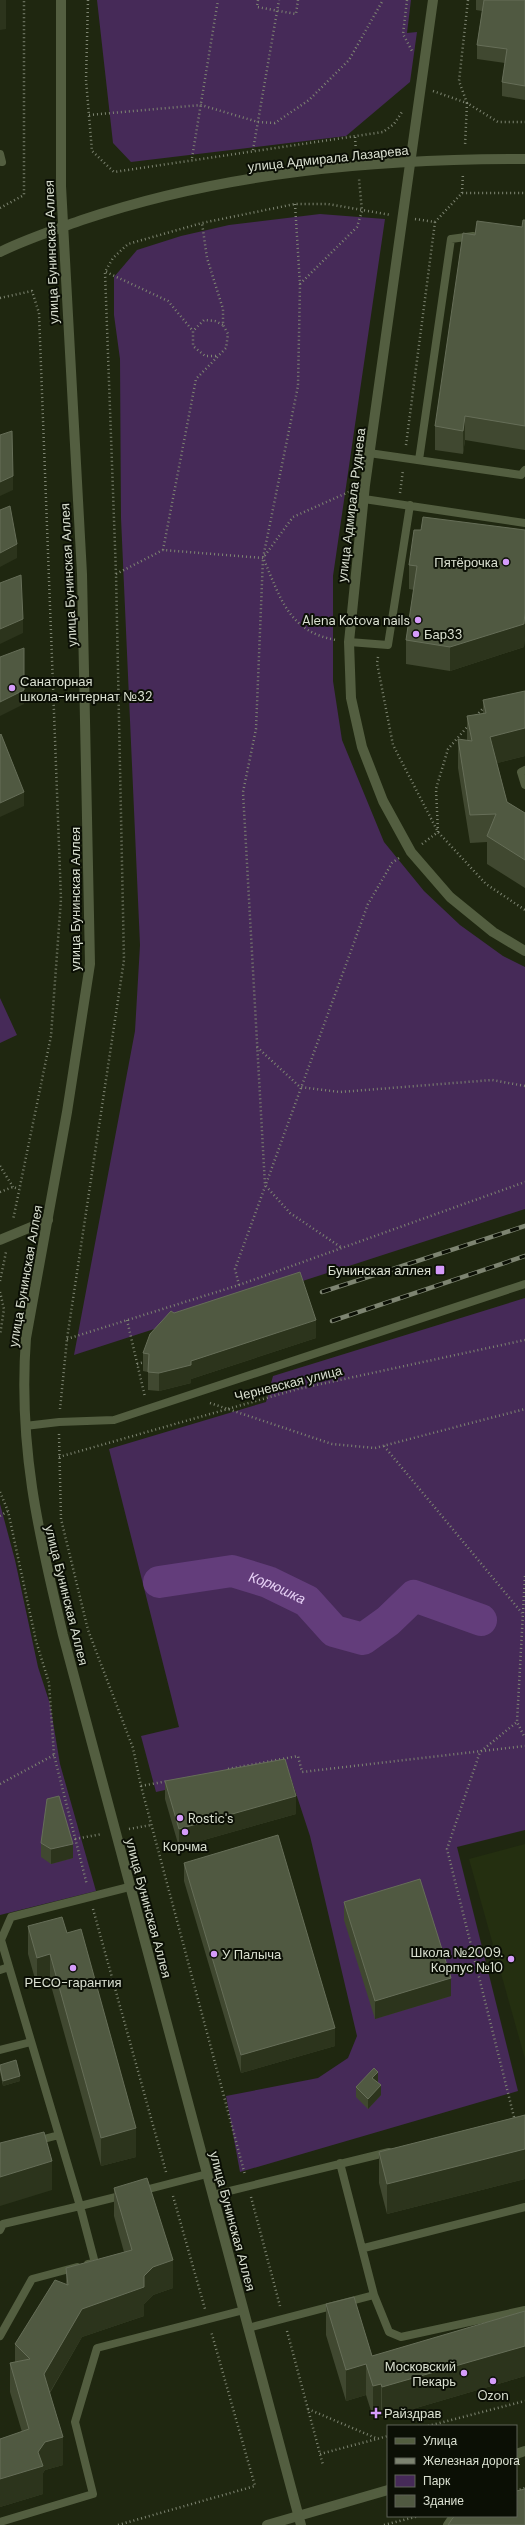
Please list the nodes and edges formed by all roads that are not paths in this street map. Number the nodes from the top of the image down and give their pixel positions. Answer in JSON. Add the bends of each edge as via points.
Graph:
{"nodes":[{"id":1,"x":60,"y":0,"type":"edge"},
{"id":2,"x":433,"y":0,"type":"edge"},
{"id":3,"x":525,"y":159,"type":"edge"},
{"id":4,"x":411,"y":163,"type":"junction"},
{"id":5,"x":63,"y":227,"type":"junction"},
{"id":6,"x":481,"y":235,"type":"edge"},
{"id":7,"x":0,"y":252,"type":"edge"},
{"id":8,"x":369,"y":453,"type":"junction"},
{"id":9,"x":419,"y":460,"type":"junction"},
{"id":10,"x":525,"y":470,"type":"edge"},
{"id":11,"x":364,"y":499,"type":"junction"},
{"id":12,"x":410,"y":505,"type":"junction"},
{"id":13,"x":525,"y":523,"type":"edge"},
{"id":14,"x":349,"y":642,"type":"junction"},
{"id":15,"x":525,"y":770,"type":"edge"},
{"id":16,"x":525,"y":785,"type":"edge"},
{"id":17,"x":525,"y":951,"type":"edge"},
{"id":18,"x":48,"y":1220,"type":"junction"},
{"id":19,"x":0,"y":1240,"type":"edge"},
{"id":20,"x":525,"y":1284,"type":"edge"},
{"id":21,"x":25,"y":1426,"type":"junction"},
{"id":22,"x":129,"y":1887,"type":"junction"},
{"id":23,"x":9,"y":1967,"type":"junction"},
{"id":24,"x":0,"y":1970,"type":"edge"},
{"id":25,"x":31,"y":2042,"type":"junction"},
{"id":26,"x":0,"y":2050,"type":"edge"},
{"id":27,"x":59,"y":2135,"type":"junction"},
{"id":28,"x":30,"y":2143,"type":"edge"},
{"id":29,"x":401,"y":2149,"type":"edge"},
{"id":30,"x":340,"y":2163,"type":"junction"},
{"id":31,"x":207,"y":2174,"type":"junction"},
{"id":32,"x":213,"y":2195,"type":"junction"},
{"id":33,"x":80,"y":2206,"type":"junction"},
{"id":34,"x":525,"y":2207,"type":"edge"},
{"id":35,"x":0,"y":2230,"type":"edge"},
{"id":36,"x":364,"y":2248,"type":"junction"},
{"id":37,"x":374,"y":2295,"type":"junction"},
{"id":38,"x":244,"y":2310,"type":"junction"},
{"id":39,"x":525,"y":2310,"type":"edge"},
{"id":40,"x":248,"y":2328,"type":"junction"},
{"id":41,"x":0,"y":2336,"type":"edge"},
{"id":42,"x":387,"y":2490,"type":"edge"},
{"id":43,"x":300,"y":2520,"type":"edge"},
{"id":44,"x":0,"y":2522,"type":"edge"},
{"id":45,"x":267,"y":2525,"type":"edge"}],
"edges":[{"from":1,"to":5,"type":"street","name":"улица Бунинская Аллея"},
{"from":2,"to":4,"type":"street","name":"улица Адмирала Руднева"},
{"from":3,"to":4,"type":"street","name":"улица Адмирала Лазарева","via":[[464,159]]},
{"from":4,"to":5,"type":"street","name":"улица Адмирала Лазарева","via":[[288,172],[211,184],[121,207]]},
{"from":4,"to":8,"type":"street","name":"улица Адмирала Руднева"},
{"from":5,"to":7,"type":"street","name":"улица Адмирала Лазарева","via":[[21,241]]},
{"from":5,"to":18,"type":"street","name":"улица Бунинская Аллея","via":[[82,574],[90,964]]},
{"from":6,"to":9,"type":"lane","via":[[452,239]]},
{"from":8,"to":9,"type":"lane"},
{"from":8,"to":11,"type":"street","name":"улица Адмирала Руднева"},
{"from":9,"to":10,"type":"lane","via":[[521,475]]},
{"from":11,"to":12,"type":"lane"},
{"from":11,"to":14,"type":"street","name":"улица Адмирала Руднева"},
{"from":12,"to":13,"type":"lane"},
{"from":12,"to":14,"type":"lane","via":[[388,645]]},
{"from":14,"to":17,"type":"street","name":"улица Адмирала Руднева","via":[[351,698],[362,747],[383,801],[411,852],[450,897],[493,932]]},
{"from":15,"to":16,"type":"lane","via":[[521,772]]},
{"from":18,"to":19,"type":"street"},
{"from":18,"to":21,"type":"street","name":"улица Бунинская Аллея","via":[[26,1338]]},
{"from":20,"to":21,"type":"lane","via":[[114,1420]]},
{"from":21,"to":22,"type":"street","name":"улица Бунинская Аллея","via":[[36,1524]]},
{"from":22,"to":23,"type":"lane","via":[[11,1917],[1,1940]]},
{"from":22,"to":31,"type":"street","name":"улица Бунинская Аллея"},
{"from":23,"to":24,"type":"lane"},
{"from":23,"to":25,"type":"lane"},
{"from":25,"to":26,"type":"lane"},
{"from":25,"to":27,"type":"lane"},
{"from":27,"to":28,"type":"lane"},
{"from":27,"to":33,"type":"lane"},
{"from":29,"to":30,"type":"lane"},
{"from":30,"to":32,"type":"lane"},
{"from":30,"to":36,"type":"lane"},
{"from":31,"to":32,"type":"street","name":"улица Бунинская Аллея"},
{"from":31,"to":33,"type":"lane"},
{"from":32,"to":38,"type":"street","name":"улица Бунинская Аллея"},
{"from":33,"to":35,"type":"lane","via":[[3,2224]]},
{"from":33,"to":41,"type":"lane","via":[[95,2263],[32,2279]]},
{"from":34,"to":36,"type":"lane"},
{"from":36,"to":37,"type":"lane"},
{"from":37,"to":39,"type":"lane","via":[[389,2332],[401,2337]]},
{"from":37,"to":40,"type":"lane"},
{"from":38,"to":40,"type":"street","name":"улица Бунинская Аллея"},
{"from":38,"to":44,"type":"lane","via":[[97,2348],[74,2422],[93,2494]]},
{"from":40,"to":43,"type":"street","name":"улица Бунинская Аллея"},
{"from":42,"to":43,"type":"street"},
{"from":43,"to":45,"type":"street"}]}
